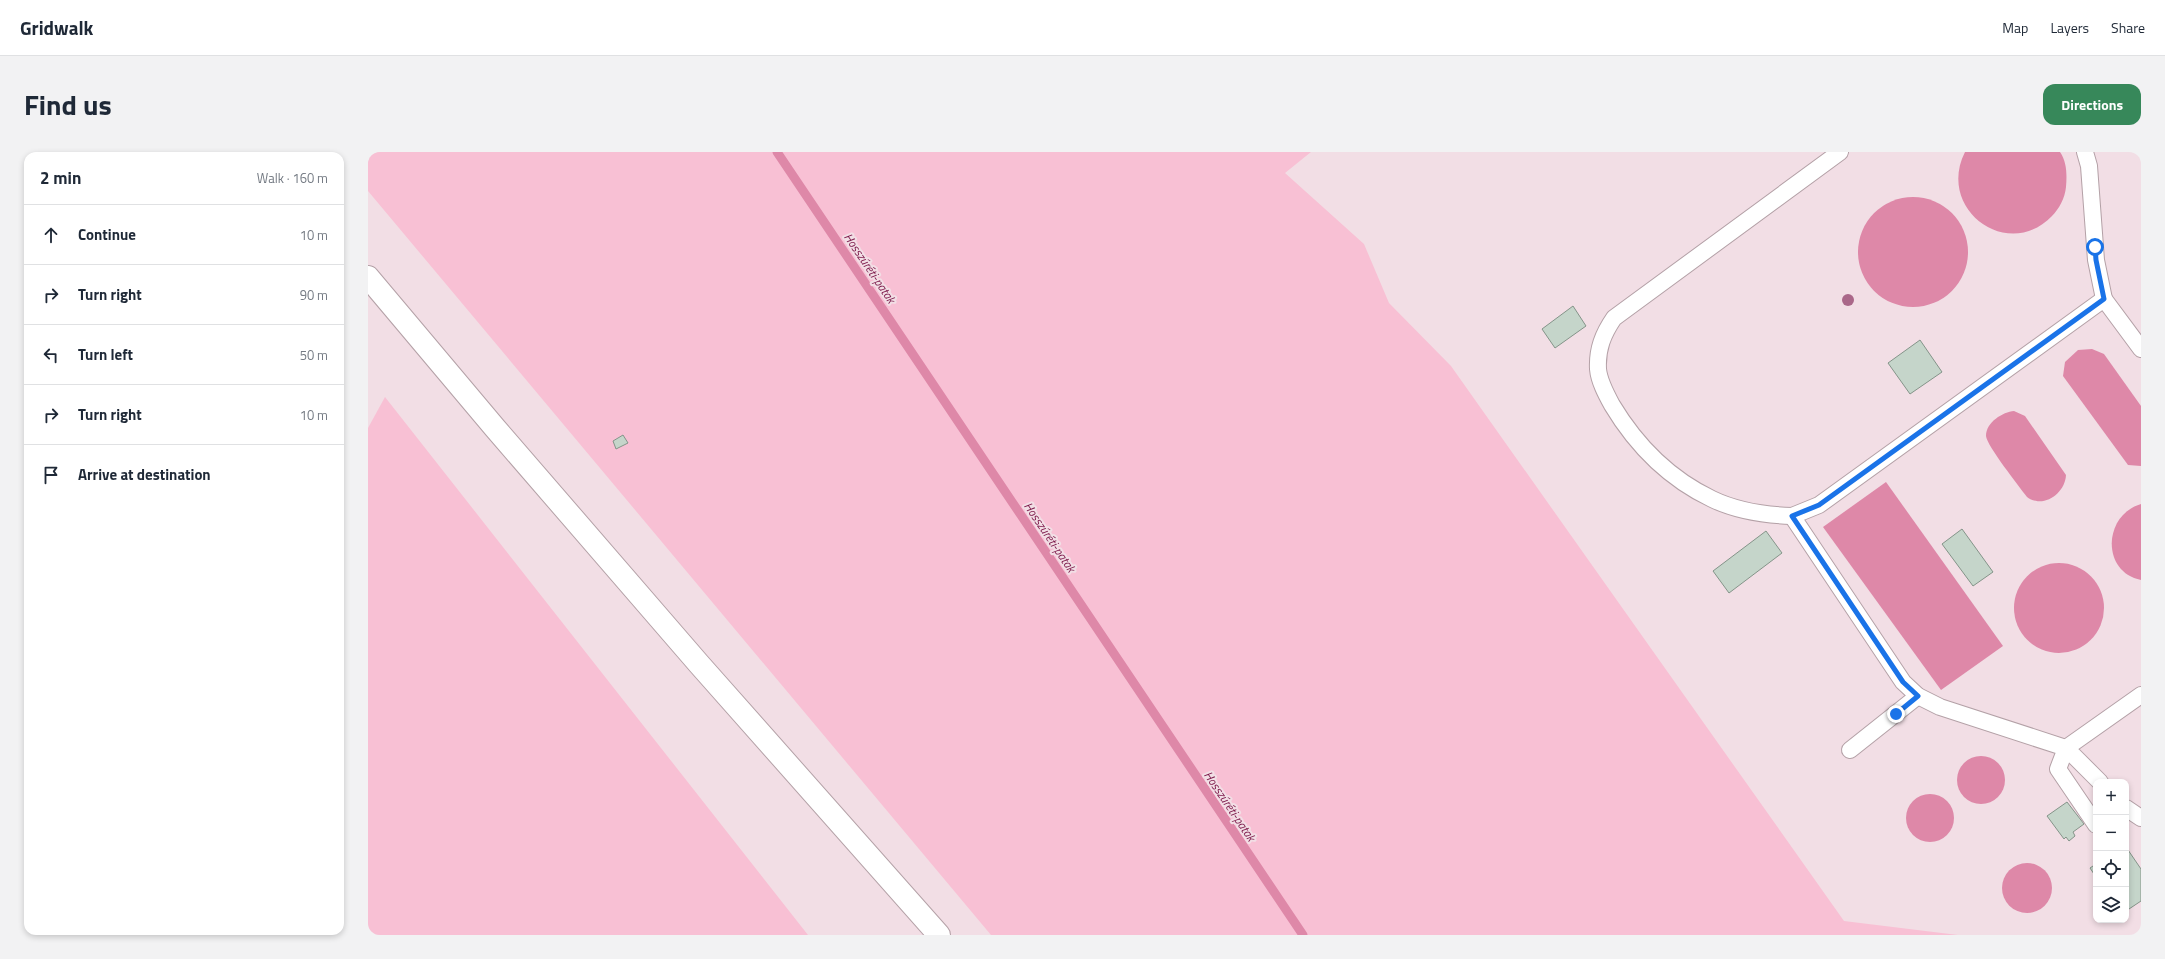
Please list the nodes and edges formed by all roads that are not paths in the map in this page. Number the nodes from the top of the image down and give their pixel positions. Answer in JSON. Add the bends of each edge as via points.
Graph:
{"nodes":[{"id":1,"x":1840,"y":152,"type":"edge"},
{"id":2,"x":2085,"y":152,"type":"edge"},
{"id":3,"x":368,"y":277,"type":"edge"},
{"id":4,"x":2104,"y":299,"type":"junction"},
{"id":5,"x":2141,"y":349,"type":"edge"},
{"id":6,"x":1792,"y":516,"type":"junction"},
{"id":7,"x":2141,"y":695,"type":"edge"},
{"id":8,"x":1918,"y":696,"type":"junction"},
{"id":9,"x":2066,"y":748,"type":"junction"},
{"id":10,"x":1850,"y":750,"type":"dead end"},
{"id":11,"x":2097,"y":779,"type":"edge"},
{"id":12,"x":2129,"y":810,"type":"edge"},
{"id":13,"x":2141,"y":818,"type":"edge"},
{"id":14,"x":2093,"y":821,"type":"edge"},
{"id":15,"x":939,"y":935,"type":"edge"}],
"edges":[{"from":1,"to":6,"type":"lane","via":[[1614,318],[1603,333],[1598,358],[1598,370],[1608,398],[1640,445],[1660,464],[1683,482],[1712,499],[1764,515]]},
{"from":2,"to":4,"type":"lane","via":[[2089,166],[2096,260]]},
{"from":3,"to":15,"type":"street","via":[[699,664]]},
{"from":4,"to":5,"type":"lane"},
{"from":4,"to":6,"type":"lane","via":[[1819,505]]},
{"from":6,"to":8,"type":"lane","via":[[1903,682]]},
{"from":7,"to":9,"type":"lane"},
{"from":8,"to":9,"type":"lane","via":[[1940,707]]},
{"from":8,"to":10,"type":"lane"},
{"from":9,"to":11,"type":"lane"},
{"from":9,"to":14,"type":"lane","via":[[2058,769]]},
{"from":12,"to":13,"type":"lane"}]}
